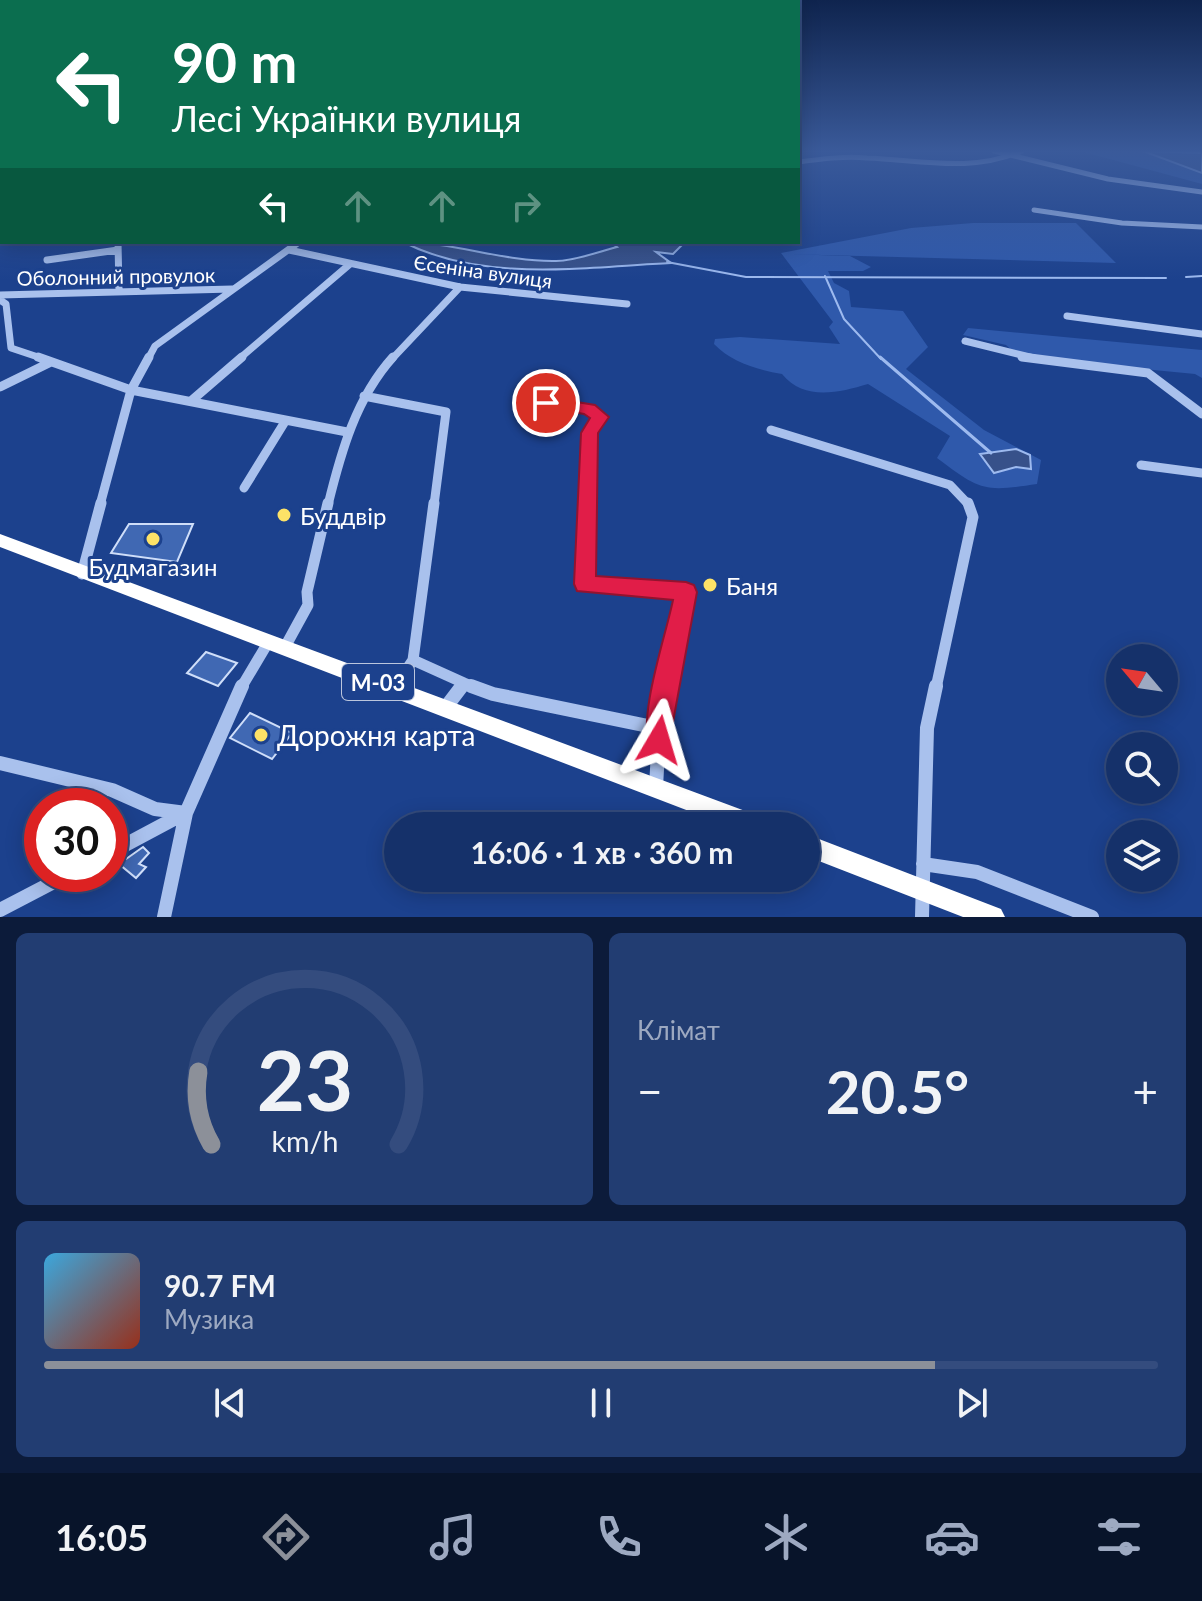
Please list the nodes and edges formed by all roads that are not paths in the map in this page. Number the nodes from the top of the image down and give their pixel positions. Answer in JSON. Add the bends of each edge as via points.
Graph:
{"nodes":[{"id":1,"x":1034,"y":210,"type":"dead end"},
{"id":2,"x":1202,"y":227,"type":"edge"},
{"id":3,"x":296,"y":244,"type":"edge"},
{"id":4,"x":118,"y":246,"type":"edge"},
{"id":5,"x":289,"y":250,"type":"junction"},
{"id":6,"x":47,"y":260,"type":"dead end"},
{"id":7,"x":350,"y":264,"type":"junction"},
{"id":8,"x":460,"y":287,"type":"junction"},
{"id":9,"x":232,"y":289,"type":"junction"},
{"id":10,"x":119,"y":291,"type":"junction"},
{"id":11,"x":0,"y":297,"type":"edge"},
{"id":12,"x":627,"y":304,"type":"dead end"},
{"id":13,"x":1067,"y":316,"type":"dead end"},
{"id":14,"x":1202,"y":334,"type":"edge"},
{"id":15,"x":965,"y":341,"type":"dead end"},
{"id":16,"x":51,"y":362,"type":"junction"},
{"id":17,"x":0,"y":387,"type":"edge"},
{"id":18,"x":131,"y":390,"type":"junction"},
{"id":19,"x":364,"y":396,"type":"junction"},
{"id":20,"x":524,"y":399,"type":"dead end"},
{"id":21,"x":191,"y":401,"type":"junction"},
{"id":22,"x":1202,"y":414,"type":"edge"},
{"id":23,"x":286,"y":420,"type":"junction"},
{"id":24,"x":771,"y":430,"type":"dead end"},
{"id":25,"x":347,"y":432,"type":"junction"},
{"id":26,"x":1141,"y":465,"type":"dead end"},
{"id":27,"x":1202,"y":473,"type":"edge"},
{"id":28,"x":244,"y":488,"type":"dead end"},
{"id":29,"x":0,"y":540,"type":"edge"},
{"id":30,"x":82,"y":574,"type":"junction"},
{"id":31,"x":277,"y":644,"type":"junction"},
{"id":32,"x":413,"y":660,"type":"junction"},
{"id":33,"x":464,"y":683,"type":"junction"},
{"id":34,"x":394,"y":688,"type":"junction"},
{"id":35,"x":446,"y":707,"type":"junction"},
{"id":36,"x":660,"y":716,"type":"junction"},
{"id":37,"x":0,"y":763,"type":"edge"},
{"id":38,"x":656,"y":787,"type":"junction"},
{"id":39,"x":720,"y":812,"type":"edge"},
{"id":40,"x":186,"y":813,"type":"junction"},
{"id":41,"x":128,"y":844,"type":"edge"},
{"id":42,"x":820,"y":850,"type":"edge"},
{"id":43,"x":923,"y":864,"type":"junction"},
{"id":44,"x":922,"y":890,"type":"junction"},
{"id":45,"x":34,"y":892,"type":"edge"},
{"id":46,"x":0,"y":910,"type":"edge"},
{"id":47,"x":164,"y":917,"type":"edge"},
{"id":48,"x":922,"y":917,"type":"edge"},
{"id":49,"x":993,"y":917,"type":"edge"},
{"id":50,"x":1092,"y":917,"type":"edge"}],
"edges":[{"from":1,"to":2,"type":"street","via":[[1122,223]]},
{"from":3,"to":5,"type":"street"},
{"from":4,"to":6,"type":"street"},
{"from":4,"to":10,"type":"street"},
{"from":5,"to":7,"type":"street","name":"Єсеніна вулиця"},
{"from":5,"to":9,"type":"street"},
{"from":7,"to":8,"type":"street","name":"Єсеніна вулиця"},
{"from":7,"to":21,"type":"street"},
{"from":8,"to":12,"type":"street","name":"Єсеніна вулиця"},
{"from":8,"to":19,"type":"street","via":[[374,378]]},
{"from":9,"to":10,"type":"street","name":"Оболонний провулок"},
{"from":9,"to":18,"type":"street","via":[[155,346]]},
{"from":10,"to":11,"type":"street","name":"Оболонний провулок"},
{"from":11,"to":16,"type":"street","via":[[6,304],[11,348]]},
{"from":13,"to":14,"type":"street"},
{"from":15,"to":22,"type":"street","via":[[1031,359],[1148,373]]},
{"from":16,"to":17,"type":"street"},
{"from":16,"to":18,"type":"street"},
{"from":18,"to":21,"type":"street"},
{"from":18,"to":30,"type":"street"},
{"from":19,"to":25,"type":"street"},
{"from":19,"to":32,"type":"street","via":[[446,412]]},
{"from":20,"to":36,"type":"street","via":[[589,409],[600,417],[589,433],[585,584],[686,592]]},
{"from":21,"to":23,"type":"street"},
{"from":23,"to":25,"type":"street"},
{"from":23,"to":28,"type":"street"},
{"from":24,"to":43,"type":"street","via":[[950,485],[967,500],[973,517],[927,728]]},
{"from":25,"to":31,"type":"street","via":[[308,605]]},
{"from":26,"to":27,"type":"street"},
{"from":29,"to":30,"type":"highway","number":"М-03"},
{"from":30,"to":31,"type":"highway","number":"М-03"},
{"from":31,"to":34,"type":"highway","number":"М-03"},
{"from":31,"to":40,"type":"street","via":[[233,700]]},
{"from":32,"to":33,"type":"street"},
{"from":32,"to":34,"type":"street"},
{"from":33,"to":35,"type":"street"},
{"from":33,"to":36,"type":"street","via":[[493,694],[648,726]]},
{"from":34,"to":35,"type":"highway","number":"М-03"},
{"from":35,"to":38,"type":"highway","number":"М-03"},
{"from":36,"to":38,"type":"street"},
{"from":37,"to":40,"type":"street","via":[[112,790],[155,809]]},
{"from":38,"to":39,"type":"highway","number":"М-03"},
{"from":40,"to":41,"type":"street"},
{"from":40,"to":47,"type":"street"},
{"from":42,"to":44,"type":"highway"},
{"from":43,"to":44,"type":"street"},
{"from":43,"to":50,"type":"street","via":[[977,872]]},
{"from":44,"to":48,"type":"street"},
{"from":44,"to":49,"type":"highway"},
{"from":45,"to":46,"type":"street"}]}
